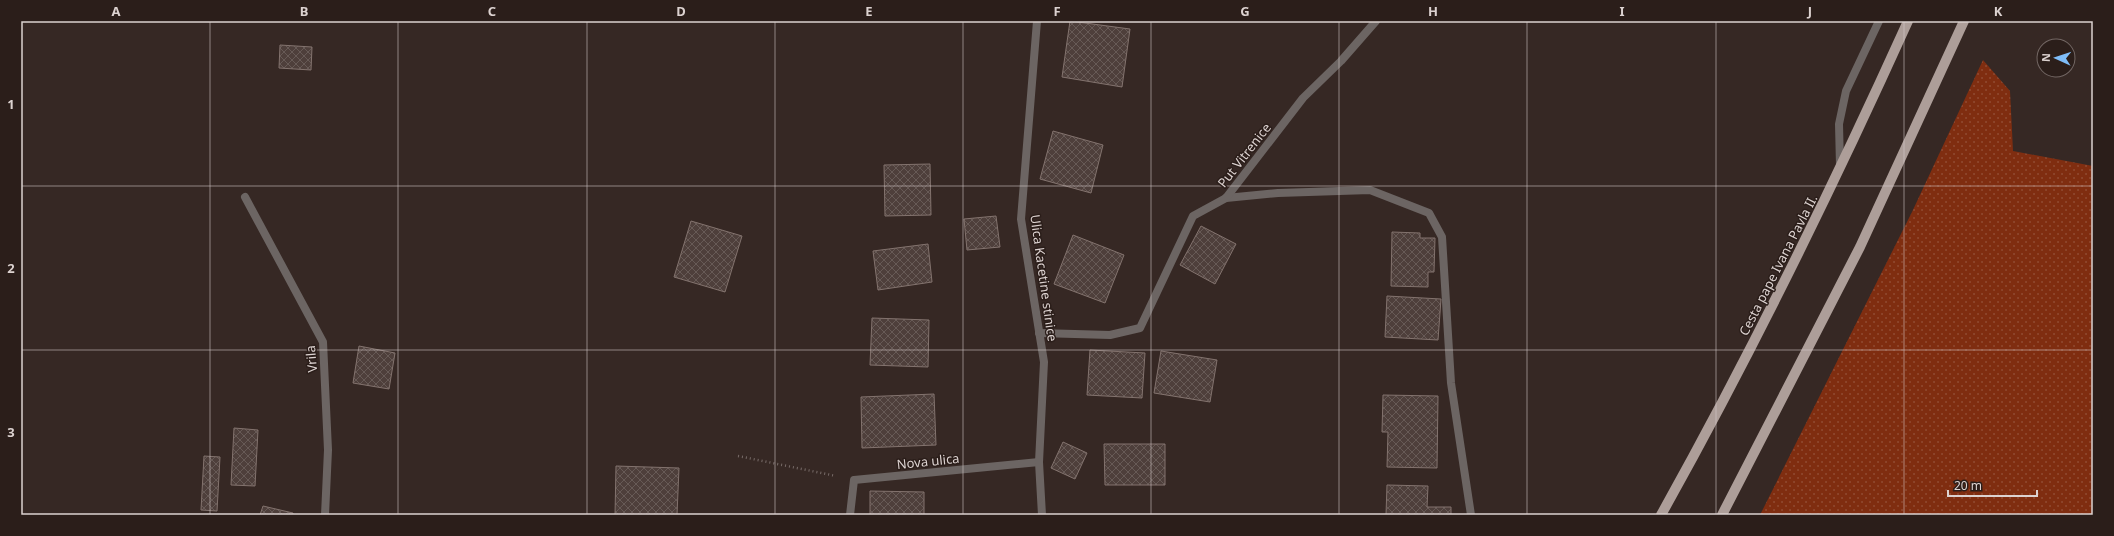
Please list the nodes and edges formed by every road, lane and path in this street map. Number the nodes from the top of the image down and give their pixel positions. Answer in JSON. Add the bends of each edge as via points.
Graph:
{"nodes":[{"id":1,"x":1037,"y":21,"type":"edge"},
{"id":2,"x":1376,"y":21,"type":"edge"},
{"id":3,"x":1879,"y":21,"type":"edge"},
{"id":4,"x":1908,"y":21,"type":"edge"},
{"id":5,"x":1964,"y":21,"type":"edge"},
{"id":6,"x":1840,"y":170,"type":"junction"},
{"id":7,"x":245,"y":197,"type":"dead end"},
{"id":8,"x":1226,"y":198,"type":"junction"},
{"id":9,"x":1039,"y":333,"type":"junction"},
{"id":10,"x":738,"y":456,"type":"dead end"},
{"id":11,"x":1039,"y":462,"type":"junction"},
{"id":12,"x":854,"y":480,"type":"junction"},
{"id":13,"x":325,"y":515,"type":"edge"},
{"id":14,"x":850,"y":515,"type":"edge"},
{"id":15,"x":1042,"y":515,"type":"edge"},
{"id":16,"x":1471,"y":515,"type":"edge"},
{"id":17,"x":1661,"y":515,"type":"edge"},
{"id":18,"x":1722,"y":515,"type":"edge"}],
"edges":[{"from":1,"to":9,"type":"street","name":"Ulica Kacetine stinice","via":[[1021,219]]},
{"from":2,"to":8,"type":"street","name":"Put Vitrenice","via":[[1341,61],[1303,98]]},
{"from":3,"to":6,"type":"street","via":[[1846,91],[1840,124]]},
{"from":4,"to":6,"type":"main road","name":"Cesta pape Ivana Pavla II."},
{"from":5,"to":18,"type":"main road","via":[[1860,247]]},
{"from":6,"to":17,"type":"main road","name":"Cesta pape Ivana Pavla II.","via":[[1714,421]]},
{"from":7,"to":13,"type":"street","name":"Vrila","via":[[323,342],[328,450]]},
{"from":8,"to":9,"type":"street","name":"Put Vitrenice","via":[[1193,216],[1140,328],[1110,335]]},
{"from":8,"to":16,"type":"street","via":[[1278,193],[1370,190],[1429,213],[1442,237],[1451,383]]},
{"from":9,"to":11,"type":"street","name":"Ulica Kacetine stinice","via":[[1044,362]]},
{"from":10,"to":12,"type":"path"},
{"from":11,"to":12,"type":"street","name":"Nova ulica"},
{"from":11,"to":15,"type":"street","name":"Ulica Kacetine stinice"},
{"from":12,"to":14,"type":"street"}]}
